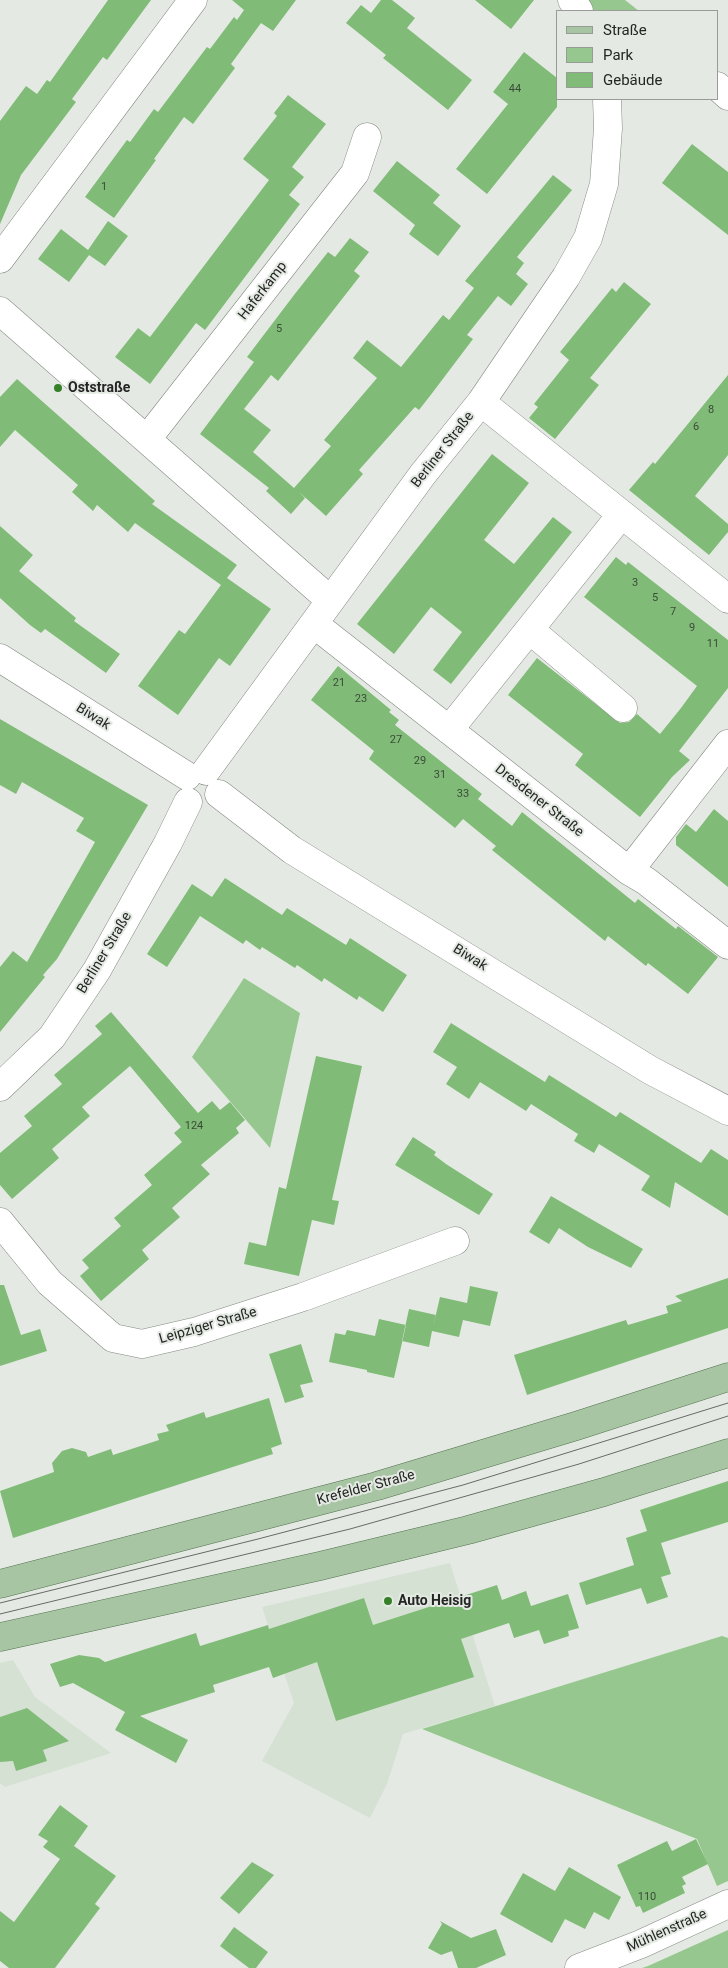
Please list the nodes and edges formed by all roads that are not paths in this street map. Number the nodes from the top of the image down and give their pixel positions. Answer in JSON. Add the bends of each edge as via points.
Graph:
{"nodes":[{"id":1,"x":193,"y":0,"type":"edge"},
{"id":2,"x":718,"y":87,"type":"edge"},
{"id":3,"x":728,"y":96,"type":"edge"},
{"id":4,"x":607,"y":100,"type":"edge"},
{"id":5,"x":367,"y":137,"type":"dead end"},
{"id":6,"x":0,"y":259,"type":"edge"},
{"id":7,"x":0,"y":311,"type":"edge"},
{"id":8,"x":481,"y":402,"type":"junction"},
{"id":9,"x":147,"y":439,"type":"junction"},
{"id":10,"x":621,"y":515,"type":"junction"},
{"id":11,"x":728,"y":599,"type":"edge"},
{"id":12,"x":330,"y":600,"type":"junction"},
{"id":13,"x":314,"y":624,"type":"junction"},
{"id":14,"x":530,"y":630,"type":"junction"},
{"id":15,"x":0,"y":658,"type":"edge"},
{"id":16,"x":623,"y":708,"type":"dead end"},
{"id":17,"x":449,"y":730,"type":"junction"},
{"id":18,"x":728,"y":744,"type":"edge"},
{"id":19,"x":196,"y":773,"type":"junction"},
{"id":20,"x":219,"y":794,"type":"junction"},
{"id":21,"x":188,"y":802,"type":"junction"},
{"id":22,"x":629,"y":871,"type":"junction"},
{"id":23,"x":728,"y":945,"type":"edge"},
{"id":24,"x":0,"y":1087,"type":"edge"},
{"id":25,"x":728,"y":1111,"type":"edge"},
{"id":26,"x":0,"y":1222,"type":"edge"},
{"id":27,"x":455,"y":1241,"type":"dead end"},
{"id":28,"x":728,"y":1377,"type":"edge"},
{"id":29,"x":728,"y":1453,"type":"edge"},
{"id":30,"x":0,"y":1584,"type":"edge"},
{"id":31,"x":0,"y":1637,"type":"edge"},
{"id":32,"x":728,"y":1904,"type":"edge"},
{"id":33,"x":578,"y":1968,"type":"edge"}],
"edges":[{"from":1,"to":6,"type":"street"},
{"from":2,"to":3,"type":"street"},
{"from":4,"to":8,"type":"street","name":"Berliner Straße","via":[[604,184],[588,238],[566,277]]},
{"from":5,"to":9,"type":"street","name":"Haferkamp","via":[[355,173]]},
{"from":7,"to":9,"type":"street"},
{"from":8,"to":10,"type":"street"},
{"from":8,"to":12,"type":"street","name":"Berliner Straße"},
{"from":9,"to":12,"type":"street"},
{"from":10,"to":11,"type":"street"},
{"from":10,"to":14,"type":"street"},
{"from":12,"to":13,"type":"street","name":"Berliner Straße"},
{"from":13,"to":17,"type":"street","name":"Dresdener Straße"},
{"from":13,"to":19,"type":"street","name":"Berliner Straße"},
{"from":14,"to":16,"type":"street"},
{"from":14,"to":17,"type":"street"},
{"from":15,"to":19,"type":"street","name":"Biwak"},
{"from":17,"to":22,"type":"street","name":"Dresdener Straße"},
{"from":18,"to":22,"type":"street"},
{"from":19,"to":20,"type":"street","via":[[215,777]]},
{"from":19,"to":21,"type":"street","via":[[182,791]]},
{"from":20,"to":21,"type":"street","via":[[212,804],[205,807]]},
{"from":20,"to":25,"type":"street","name":"Biwak","via":[[292,850],[650,1070]]},
{"from":21,"to":24,"type":"street","name":"Berliner Straße","via":[[92,977],[52,1037]]},
{"from":22,"to":23,"type":"street","name":"Dresdener Straße"},
{"from":26,"to":27,"type":"street","name":"Leipziger Straße","via":[[50,1282],[113,1338],[142,1344],[194,1332],[303,1297]]},
{"from":28,"to":30,"type":"main road","name":"Krefelder Straße","via":[[377,1486]]},
{"from":29,"to":31,"type":"main road","via":[[468,1530]]},
{"from":32,"to":33,"type":"street","name":"Mühlenstraße","via":[[641,1944]]}]}
